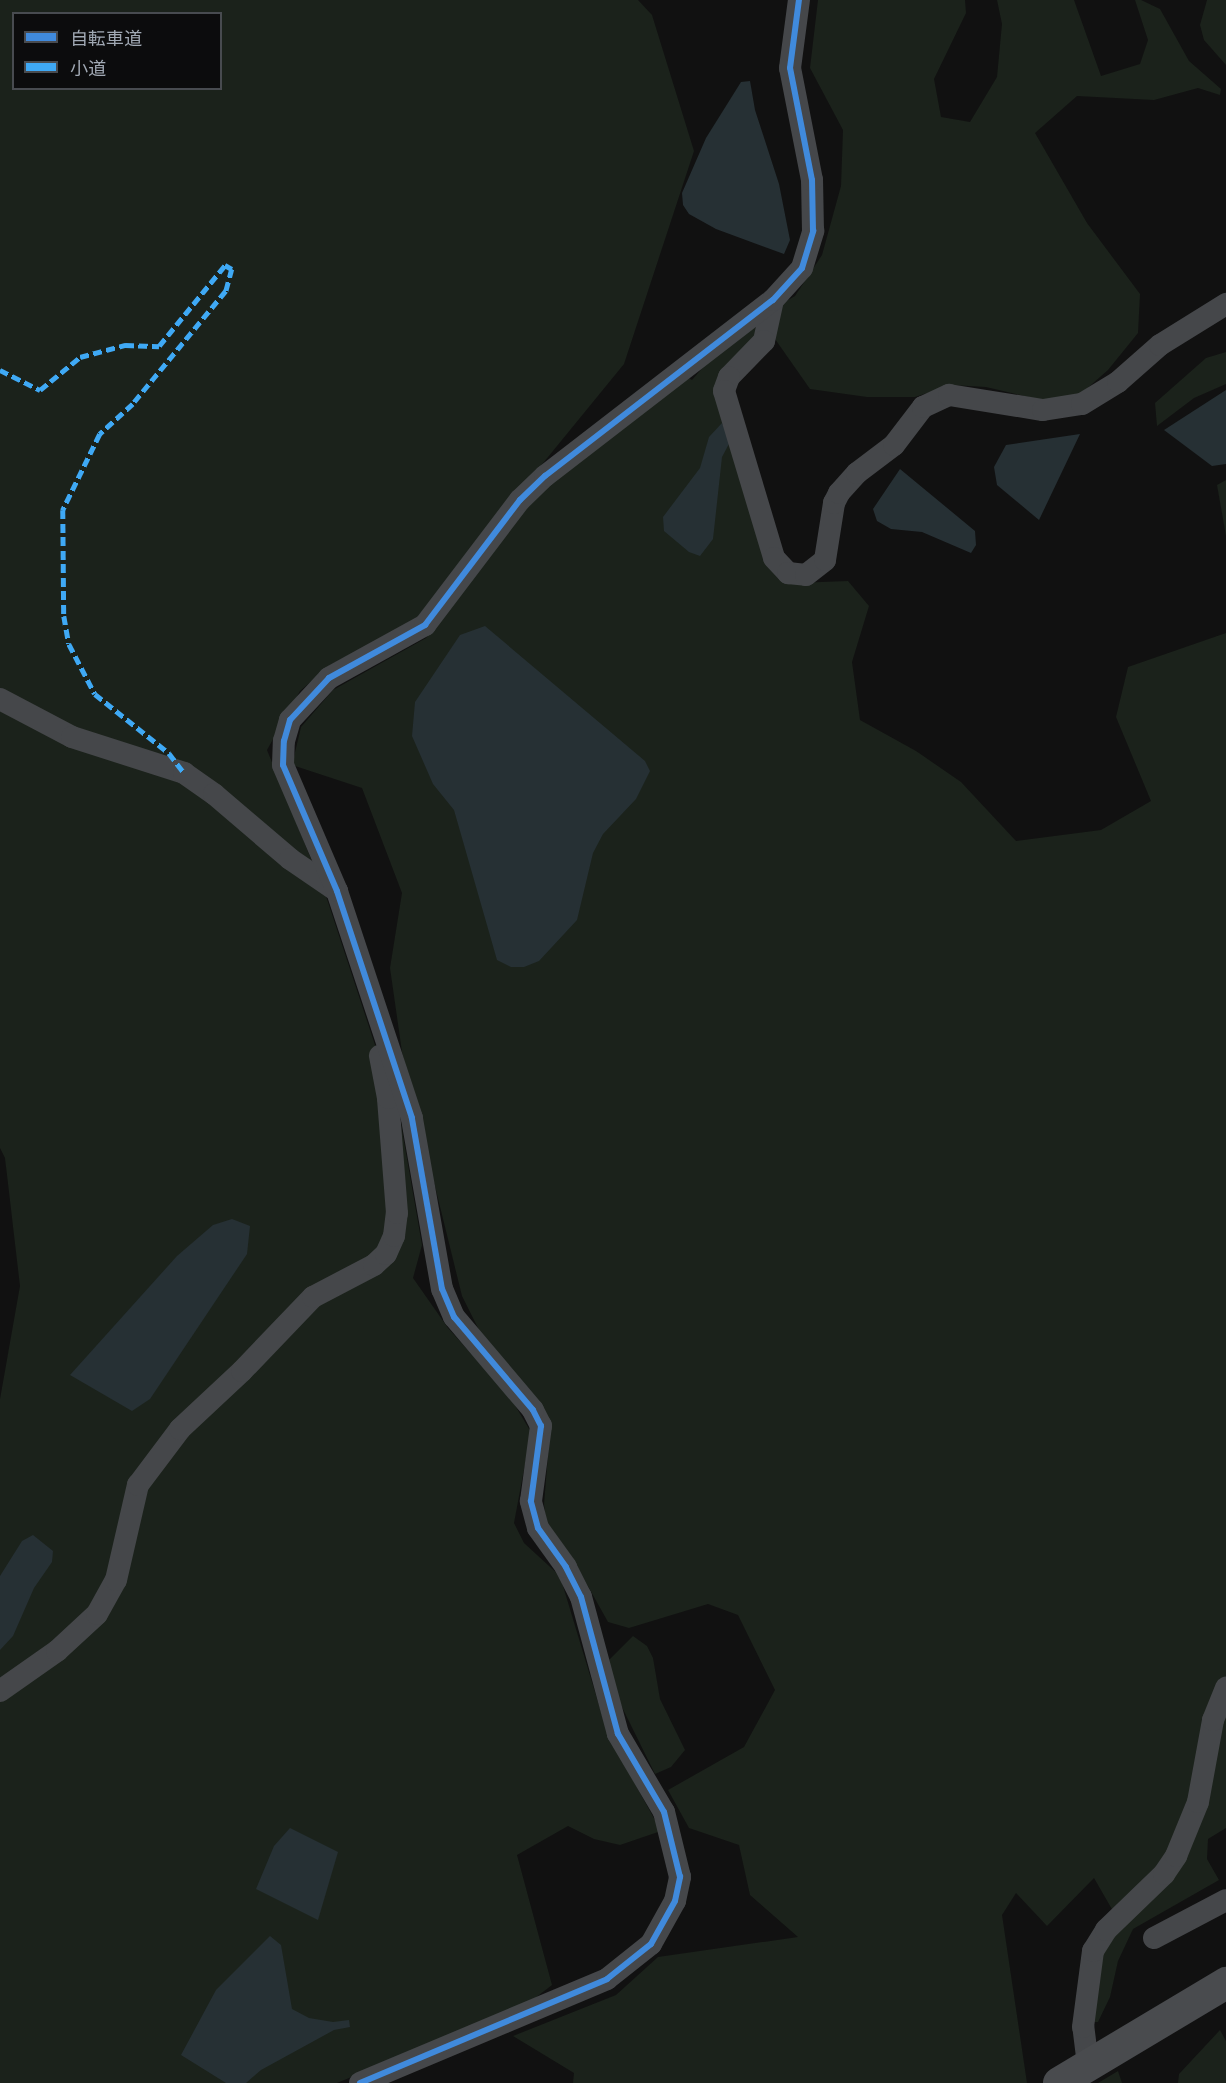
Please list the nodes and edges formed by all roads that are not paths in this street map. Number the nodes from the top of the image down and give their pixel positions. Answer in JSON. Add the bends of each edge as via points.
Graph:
{"nodes":[{"id":1,"x":799,"y":0,"type":"edge"},
{"id":2,"x":772,"y":300,"type":"junction"},
{"id":3,"x":1226,"y":304,"type":"edge"},
{"id":4,"x":0,"y":699,"type":"edge"},
{"id":5,"x":337,"y":891,"type":"junction"},
{"id":6,"x":386,"y":1031,"type":"junction"},
{"id":7,"x":1226,"y":1687,"type":"edge"},
{"id":8,"x":0,"y":1691,"type":"edge"},
{"id":9,"x":1226,"y":1900,"type":"edge"},
{"id":10,"x":1154,"y":1938,"type":"dead end"},
{"id":11,"x":1226,"y":1983,"type":"edge"},
{"id":12,"x":1088,"y":2065,"type":"junction"},
{"id":13,"x":360,"y":2083,"type":"edge"},
{"id":14,"x":1059,"y":2083,"type":"edge"}],
"edges":[{"from":1,"to":2,"type":"street","via":[[790,68],[812,180],[813,231],[802,268]]},
{"from":2,"to":3,"type":"street","via":[[764,341],[729,377],[724,391],[774,558],[788,573],[806,575],[825,560],[839,493],[857,473],[894,445],[923,407],[950,394],[1043,410],[1082,404],[1118,382],[1160,345]]},
{"from":2,"to":5,"type":"street","via":[[545,476],[520,501],[425,625],[329,678],[290,720],[283,765]]},
{"from":4,"to":5,"type":"street","via":[[72,737],[184,773],[290,859]]},
{"from":5,"to":6,"type":"street"},
{"from":6,"to":8,"type":"street","via":[[379,1051],[388,1098],[397,1213],[394,1236],[386,1254],[374,1265],[313,1297],[180,1429],[138,1485],[116,1580],[97,1614],[57,1651]]},
{"from":6,"to":13,"type":"street","via":[[412,1118],[442,1289],[454,1317],[533,1410],[541,1426],[531,1501],[538,1528],[566,1567],[581,1597],[618,1734],[664,1812],[680,1877],[675,1901],[651,1944],[606,1979]]},
{"from":7,"to":12,"type":"street","via":[[1213,1720],[1201,1792],[1176,1856],[1164,1874],[1106,1930],[1093,1951],[1083,2027]]},
{"from":9,"to":10,"type":"street"},
{"from":11,"to":12,"type":"street"},
{"from":12,"to":14,"type":"street"}]}
